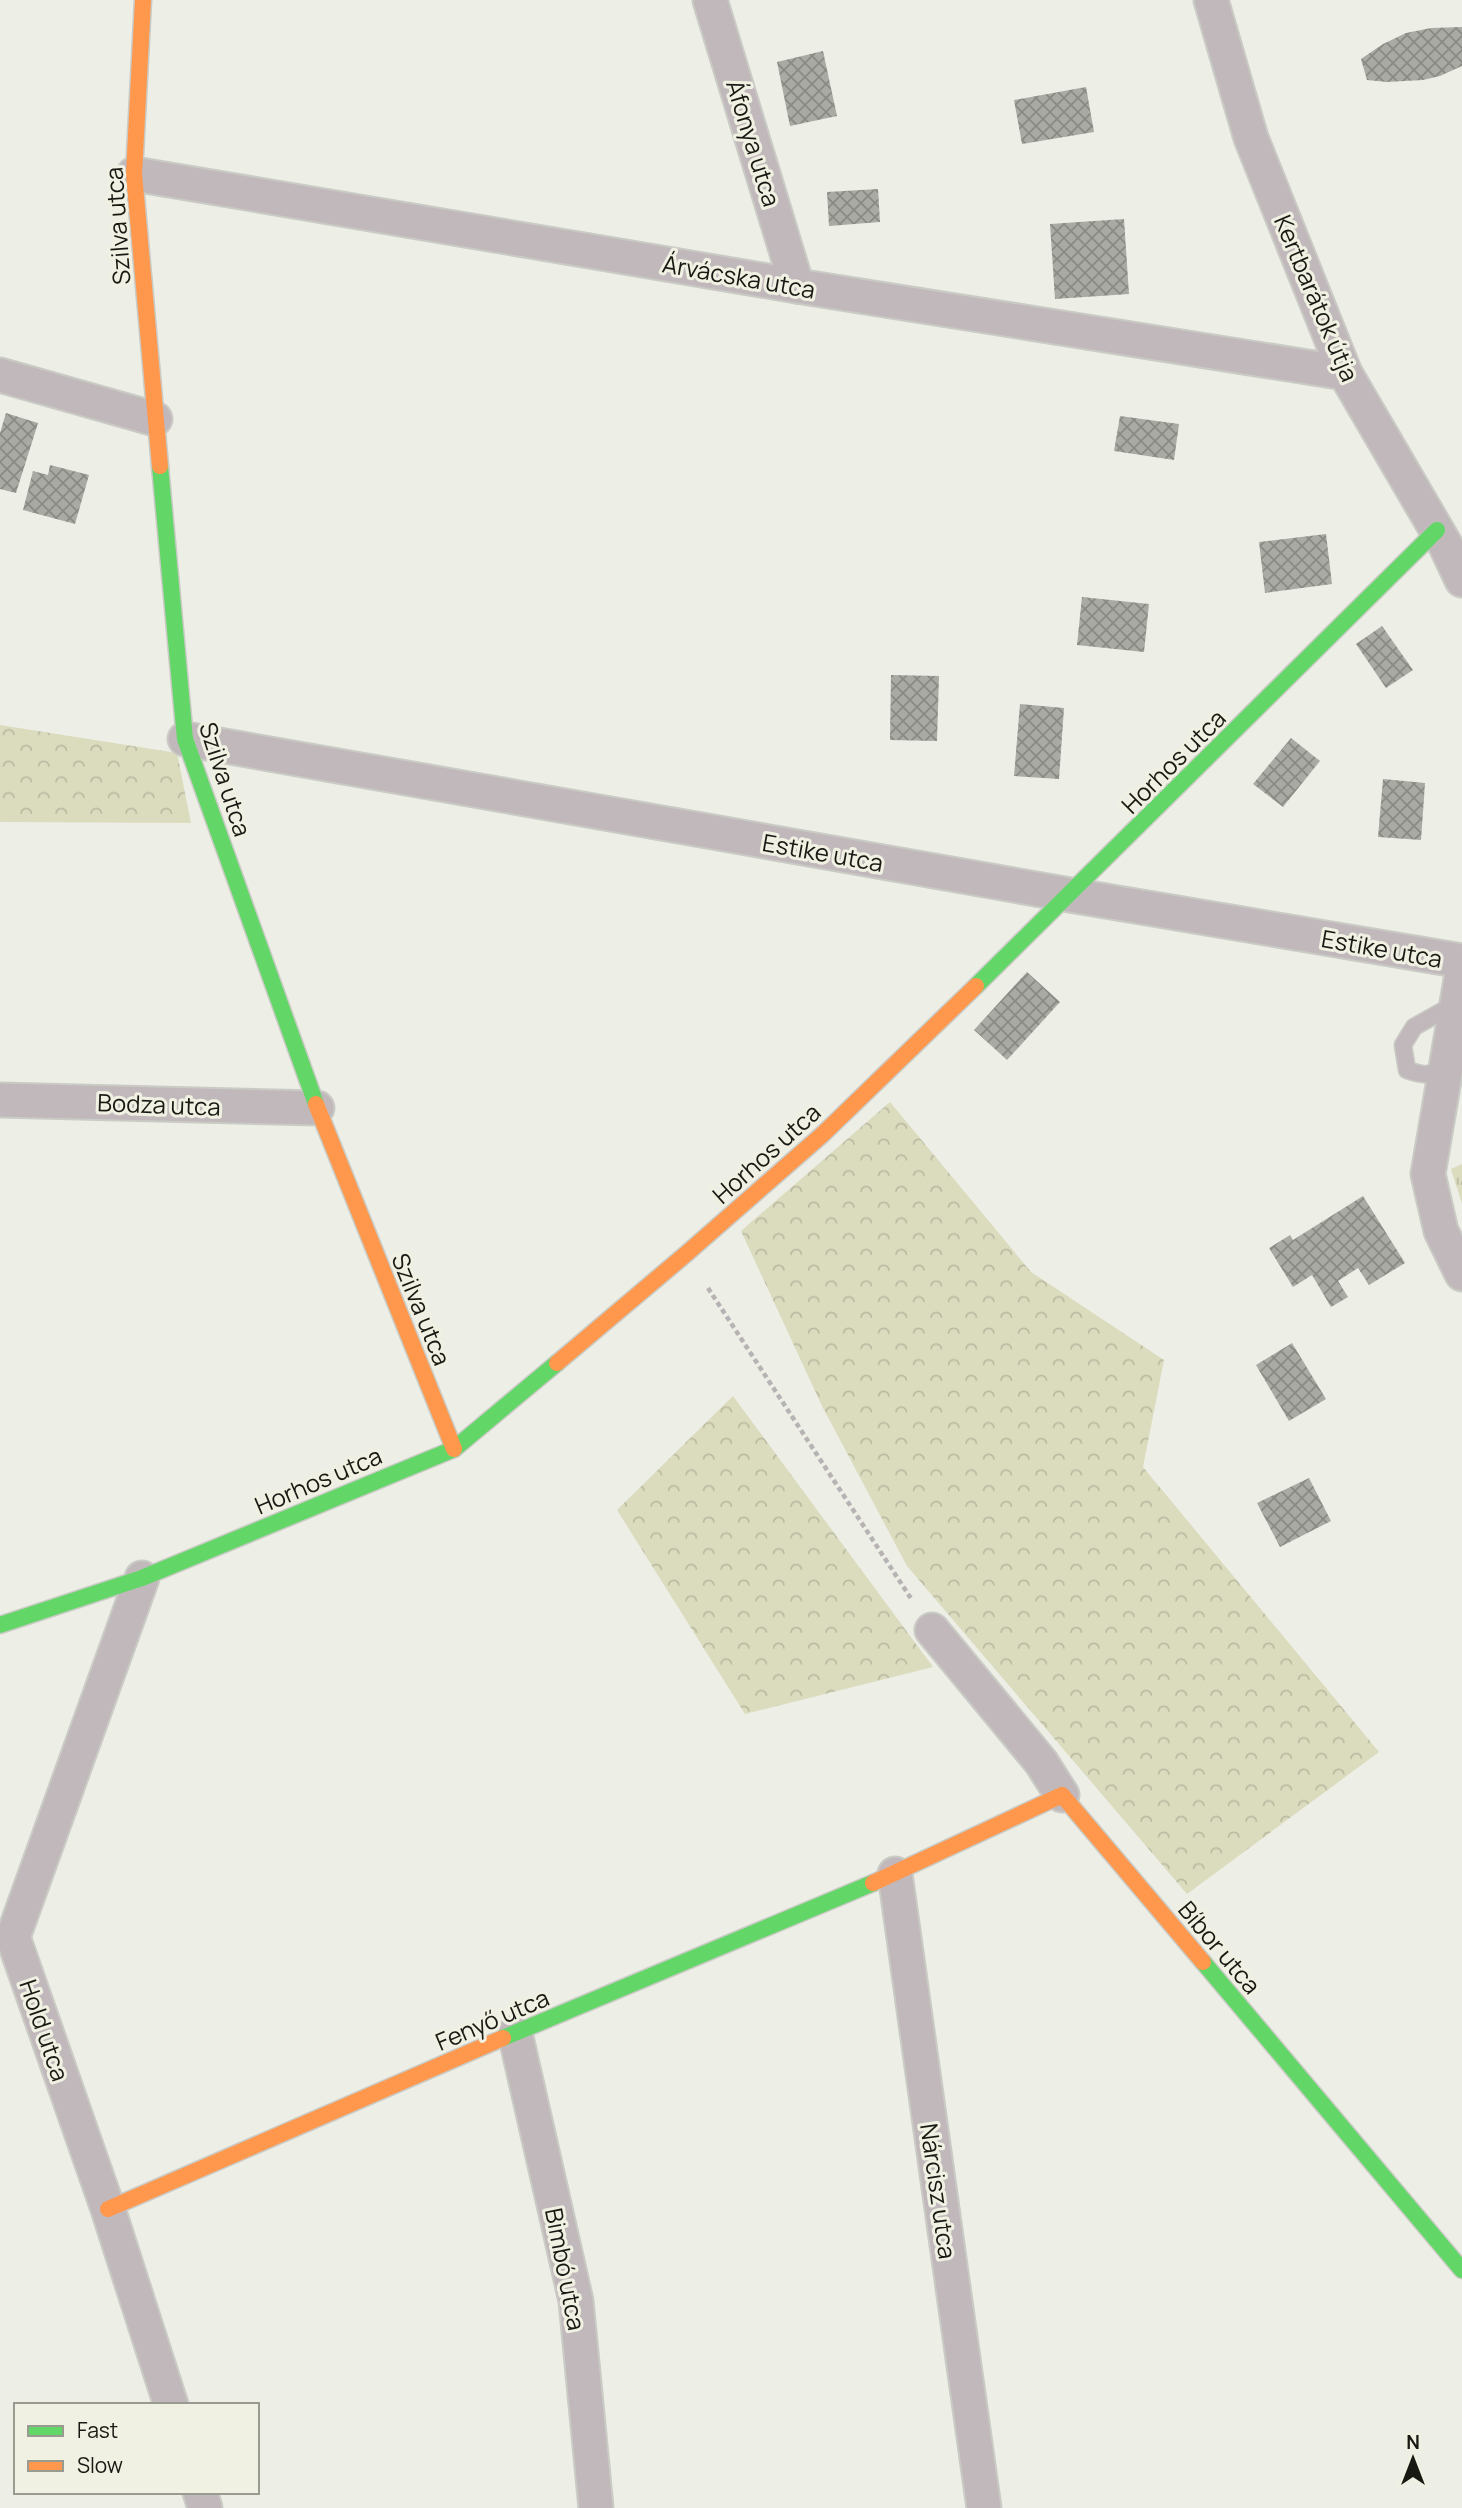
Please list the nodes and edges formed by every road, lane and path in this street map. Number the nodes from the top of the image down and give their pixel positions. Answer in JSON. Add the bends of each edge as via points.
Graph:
{"nodes":[{"id":1,"x":143,"y":0,"type":"edge"},
{"id":2,"x":710,"y":0,"type":"edge"},
{"id":3,"x":1211,"y":0,"type":"edge"},
{"id":4,"x":134,"y":174,"type":"junction"},
{"id":5,"x":797,"y":286,"type":"junction"},
{"id":6,"x":1345,"y":373,"type":"junction"},
{"id":7,"x":0,"y":375,"type":"edge"},
{"id":8,"x":155,"y":419,"type":"junction"},
{"id":9,"x":1448,"y":539,"type":"edge"},
{"id":10,"x":1462,"y":580,"type":"edge"},
{"id":11,"x":185,"y":738,"type":"junction"},
{"id":12,"x":1070,"y":895,"type":"junction"},
{"id":13,"x":1462,"y":961,"type":"edge"},
{"id":14,"x":1460,"y":988,"type":"edge"},
{"id":15,"x":1448,"y":1057,"type":"junction"},
{"id":16,"x":0,"y":1100,"type":"edge"},
{"id":17,"x":317,"y":1108,"type":"junction"},
{"id":18,"x":686,"y":1254,"type":"junction"},
{"id":19,"x":1462,"y":1274,"type":"edge"},
{"id":20,"x":454,"y":1448,"type":"junction"},
{"id":21,"x":142,"y":1578,"type":"junction"},
{"id":22,"x":0,"y":1625,"type":"edge"},
{"id":23,"x":932,"y":1630,"type":"joint"},
{"id":24,"x":1062,"y":1795,"type":"junction"},
{"id":25,"x":895,"y":1874,"type":"junction"},
{"id":26,"x":6,"y":1938,"type":"edge"},
{"id":27,"x":515,"y":2033,"type":"junction"},
{"id":28,"x":108,"y":2209,"type":"junction"},
{"id":29,"x":1462,"y":2270,"type":"edge"},
{"id":30,"x":170,"y":2403,"type":"edge"},
{"id":31,"x":596,"y":2508,"type":"edge"},
{"id":32,"x":984,"y":2508,"type":"edge"}],
"edges":[{"from":1,"to":4,"type":"street","name":"Szilva utca"},
{"from":2,"to":5,"type":"street","name":"Áfonya utca"},
{"from":3,"to":6,"type":"street","name":"Kertbarátok útja","via":[[1251,138]]},
{"from":4,"to":5,"type":"street","name":"Árvácska utca"},
{"from":4,"to":8,"type":"street","name":"Szilva utca"},
{"from":5,"to":6,"type":"street","name":"Árvácska utca"},
{"from":6,"to":9,"type":"street","name":"Kertbarátok útja"},
{"from":7,"to":8,"type":"street"},
{"from":8,"to":11,"type":"street","name":"Szilva utca"},
{"from":9,"to":10,"type":"street","name":"Kertbarátok útja"},
{"from":9,"to":12,"type":"street","name":"Horhos utca"},
{"from":11,"to":12,"type":"street","name":"Estike utca"},
{"from":11,"to":17,"type":"street","name":"Szilva utca"},
{"from":12,"to":13,"type":"street","name":"Estike utca"},
{"from":12,"to":18,"type":"street","name":"Horhos utca","via":[[823,1134]]},
{"from":14,"to":15,"type":"street"},
{"from":14,"to":15,"type":"lane","via":[[1414,1027],[1403,1045],[1407,1070],[1426,1076],[1436,1072]]},
{"from":15,"to":19,"type":"street","via":[[1428,1174],[1441,1231]]},
{"from":16,"to":17,"type":"street","name":"Bodza utca"},
{"from":17,"to":20,"type":"street","name":"Szilva utca"},
{"from":18,"to":20,"type":"street","name":"Horhos utca"},
{"from":18,"to":23,"type":"path"},
{"from":20,"to":21,"type":"street","name":"Horhos utca"},
{"from":21,"to":22,"type":"street","name":"Horhos utca"},
{"from":21,"to":26,"type":"street","name":"Hold utca"},
{"from":23,"to":24,"type":"street","via":[[1041,1762]]},
{"from":24,"to":25,"type":"street"},
{"from":24,"to":29,"type":"street","name":"Bíbor utca"},
{"from":25,"to":27,"type":"street","name":"Fenyő utca"},
{"from":25,"to":32,"type":"street","name":"Nárcisz utca"},
{"from":26,"to":28,"type":"street","name":"Hold utca"},
{"from":27,"to":28,"type":"street","name":"Fenyő utca"},
{"from":27,"to":31,"type":"street","name":"Bimbó utca","via":[[576,2301]]},
{"from":28,"to":30,"type":"street","name":"Hold utca"}]}
